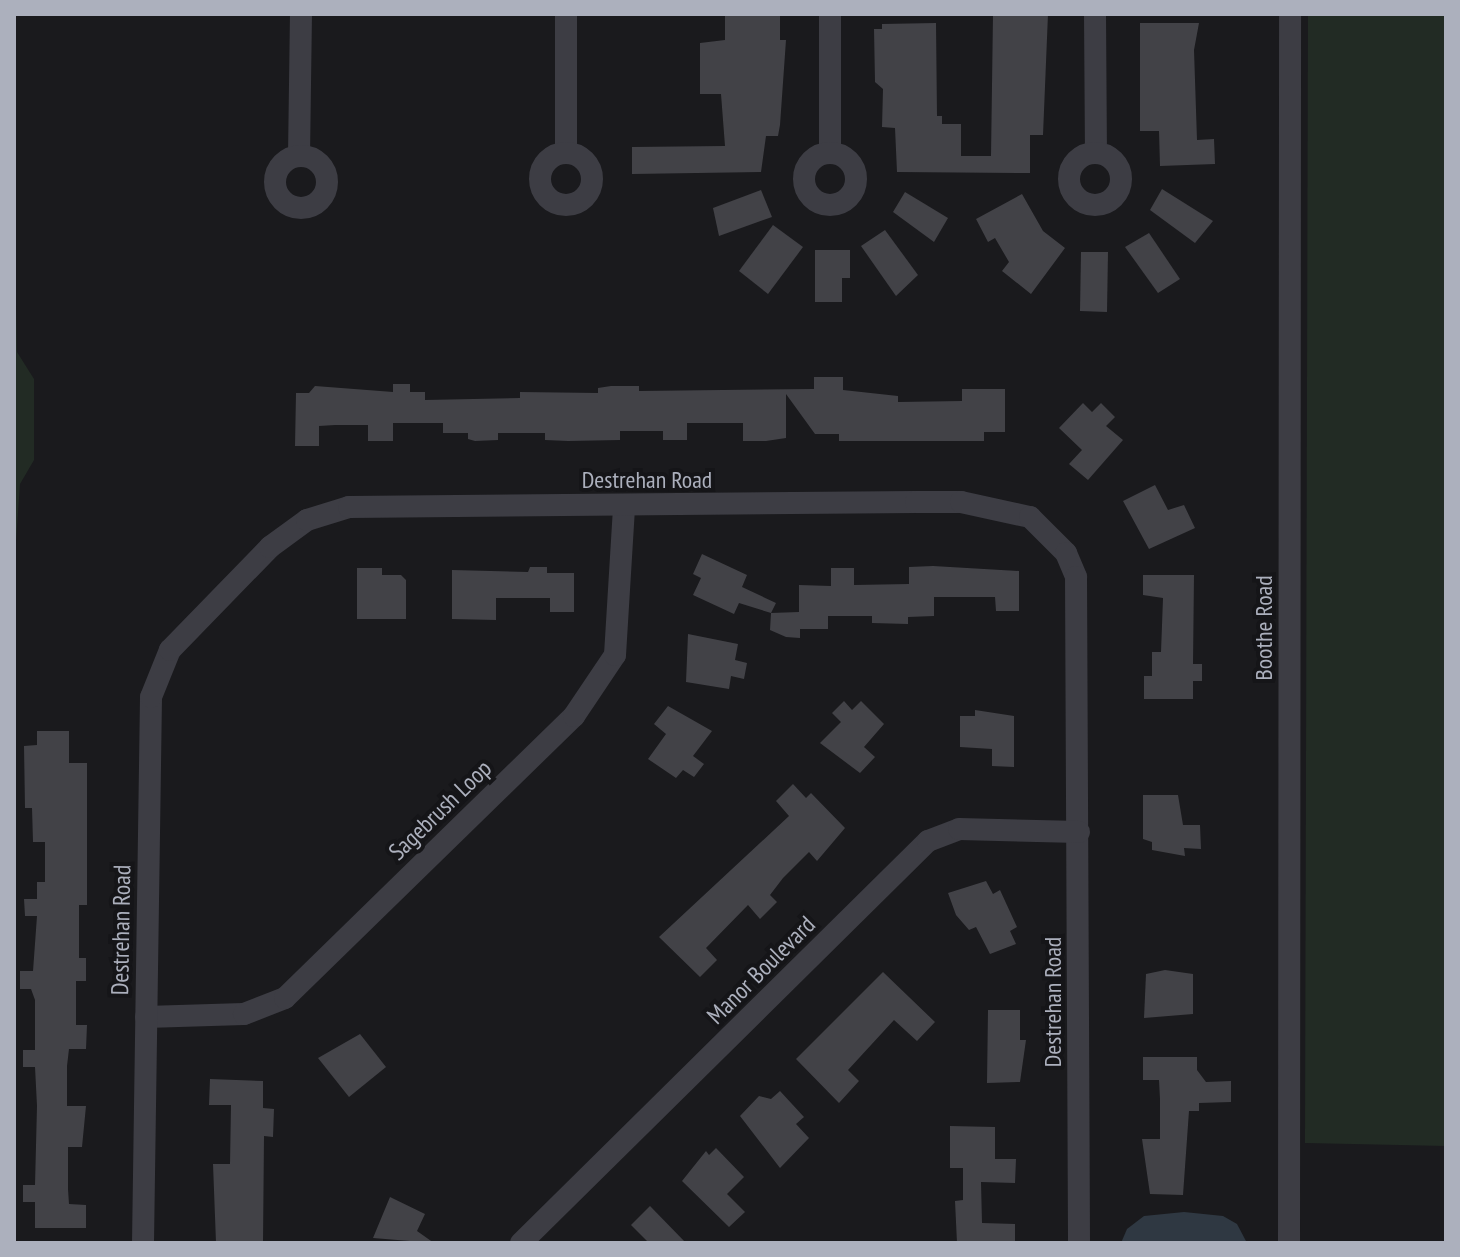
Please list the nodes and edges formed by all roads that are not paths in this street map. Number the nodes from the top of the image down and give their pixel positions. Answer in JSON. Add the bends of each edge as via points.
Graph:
{"nodes":[{"id":1,"x":301,"y":14,"type":"edge"},
{"id":2,"x":566,"y":14,"type":"edge"},
{"id":3,"x":830,"y":14,"type":"edge"},
{"id":4,"x":1095,"y":14,"type":"edge"},
{"id":5,"x":1290,"y":14,"type":"edge"},
{"id":6,"x":566,"y":152,"type":"dead end"},
{"id":7,"x":830,"y":152,"type":"dead end"},
{"id":8,"x":1096,"y":153,"type":"dead end"},
{"id":9,"x":299,"y":156,"type":"dead end"},
{"id":10,"x":624,"y":508,"type":"junction"},
{"id":11,"x":1079,"y":832,"type":"junction"},
{"id":12,"x":146,"y":1017,"type":"junction"},
{"id":13,"x":143,"y":1243,"type":"edge"},
{"id":14,"x":521,"y":1243,"type":"edge"},
{"id":15,"x":1079,"y":1243,"type":"edge"},
{"id":16,"x":1289,"y":1243,"type":"edge"}],
"edges":[{"from":1,"to":9,"type":"street"},
{"from":2,"to":6,"type":"street"},
{"from":3,"to":7,"type":"street"},
{"from":4,"to":8,"type":"street"},
{"from":5,"to":16,"type":"street","name":"Boothe Road"},
{"from":10,"to":11,"type":"street","name":"Destrehan Road","via":[[961,502],[1030,517],[1066,553],[1076,577]]},
{"from":10,"to":12,"type":"street","name":"Sagebrush Loop","via":[[615,655],[574,716],[285,998],[244,1014]]},
{"from":10,"to":12,"type":"street","name":"Destrehan Road","via":[[371,506],[328,511],[270,547],[202,615],[170,650],[151,697]]},
{"from":11,"to":14,"type":"street","name":"Manor Boulevard","via":[[959,829],[928,841]]},
{"from":11,"to":15,"type":"street","name":"Destrehan Road"},
{"from":12,"to":13,"type":"street","name":"Destrehan Road"}]}
